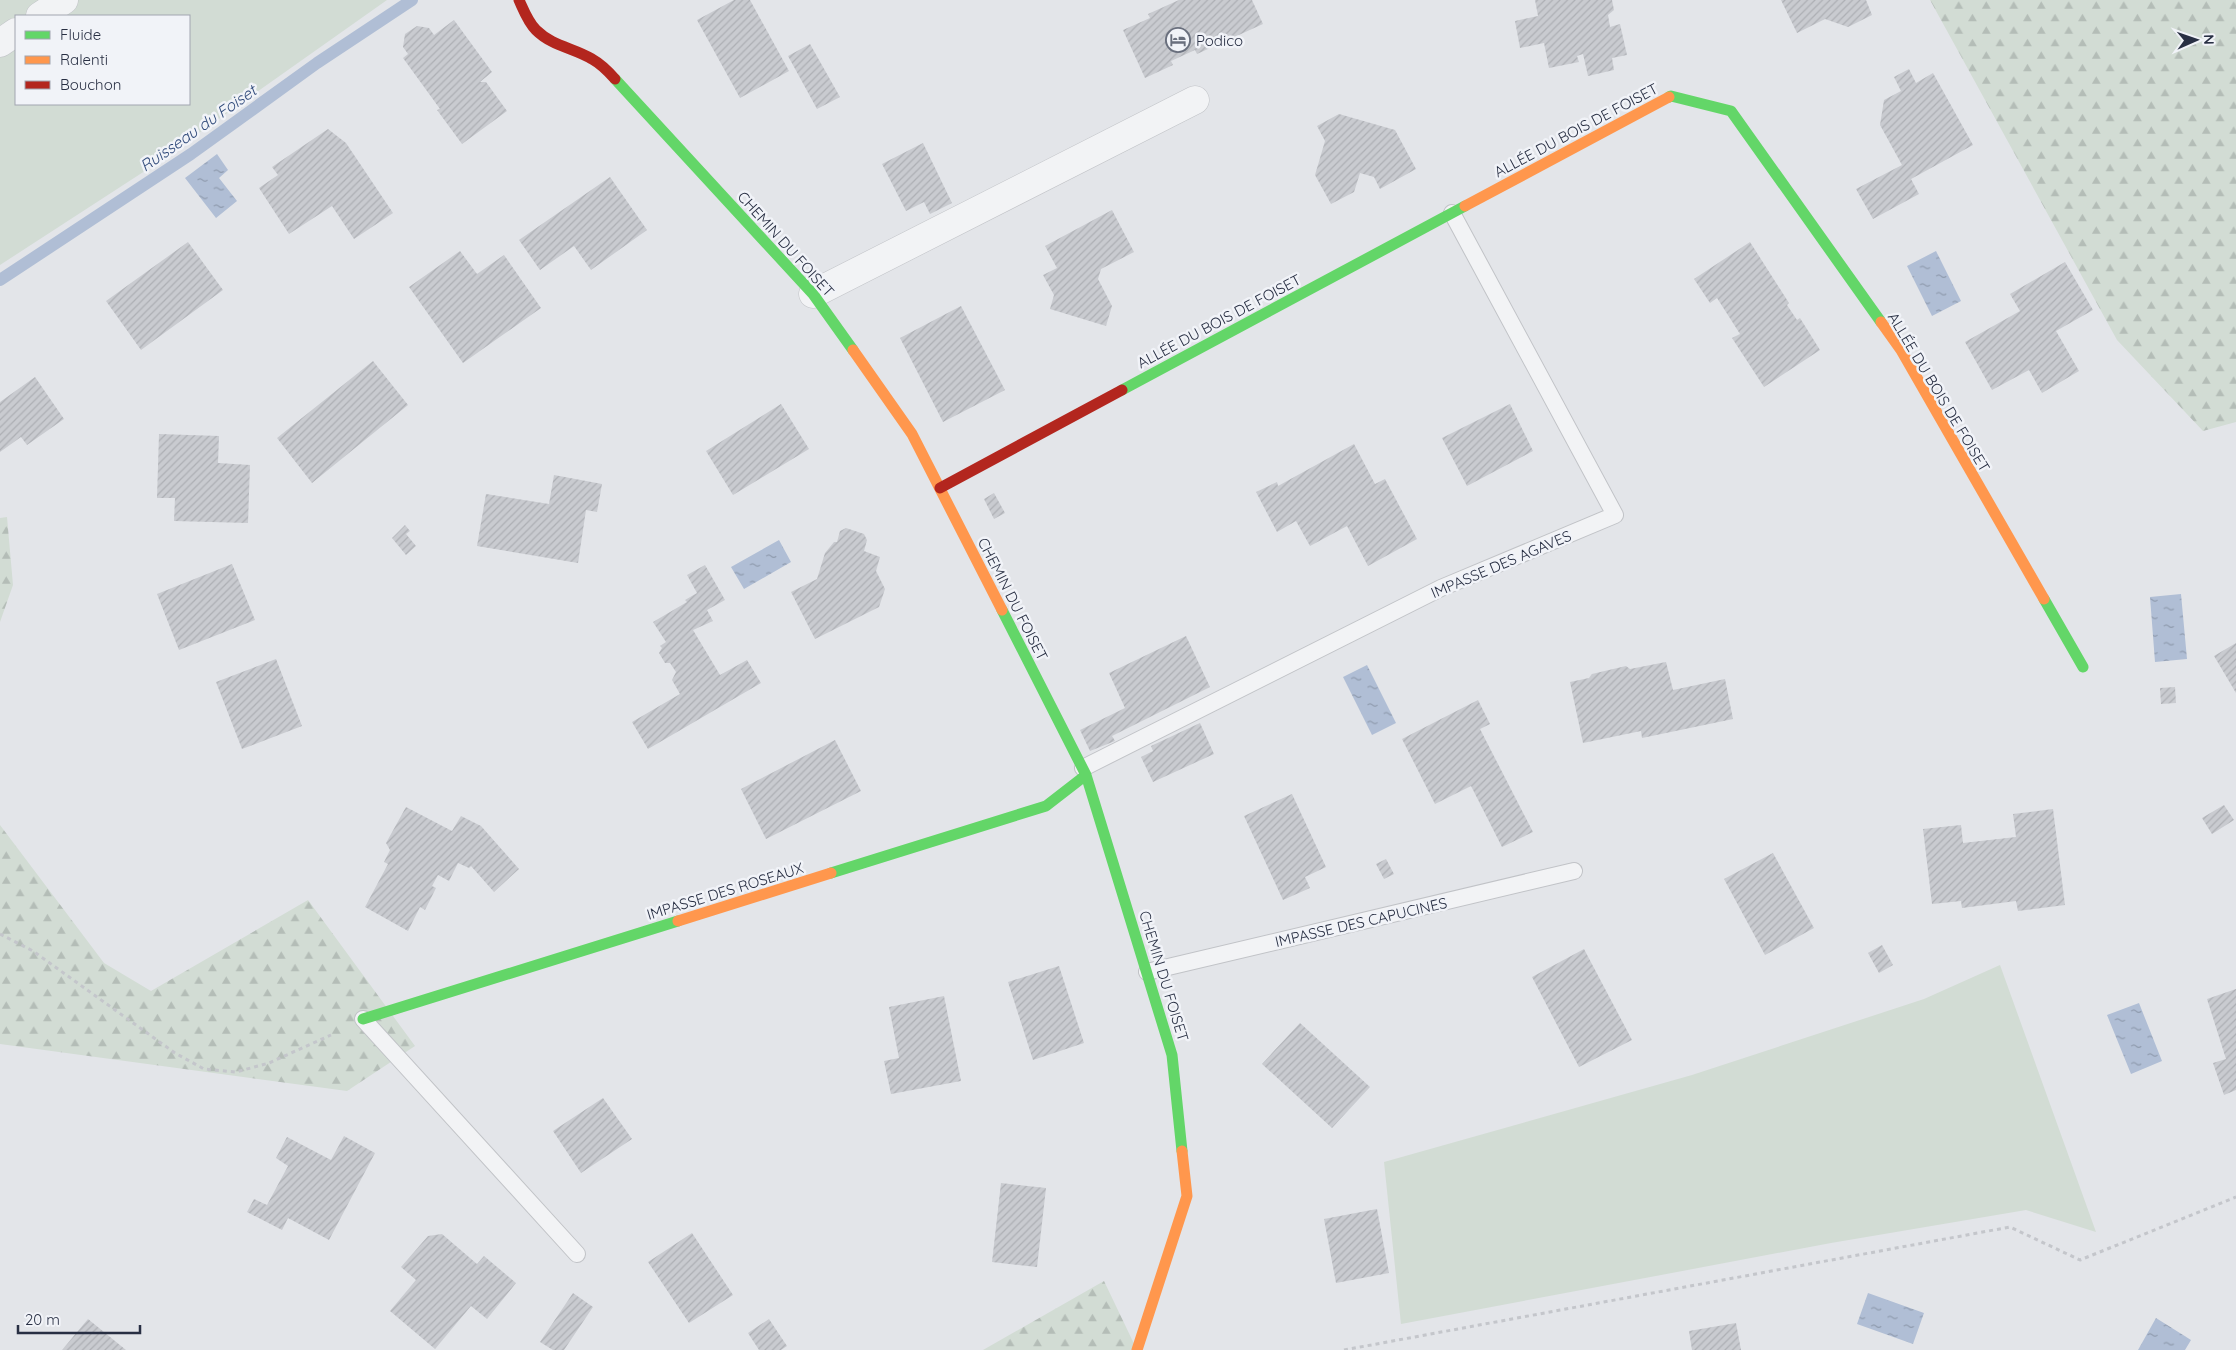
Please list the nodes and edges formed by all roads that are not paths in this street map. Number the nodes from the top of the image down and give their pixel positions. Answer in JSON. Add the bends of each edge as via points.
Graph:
{"nodes":[{"id":1,"x":64,"y":0,"type":"edge"},
{"id":2,"x":518,"y":0,"type":"edge"},
{"id":3,"x":42,"y":15,"type":"edge"},
{"id":4,"x":15,"y":33,"type":"edge"},
{"id":5,"x":0,"y":43,"type":"edge"},
{"id":6,"x":1195,"y":100,"type":"dead end"},
{"id":7,"x":1452,"y":213,"type":"junction"},
{"id":8,"x":813,"y":294,"type":"junction"},
{"id":9,"x":940,"y":488,"type":"junction"},
{"id":10,"x":2083,"y":667,"type":"dead end"},
{"id":11,"x":1085,"y":771,"type":"junction"},
{"id":12,"x":1574,"y":871,"type":"dead end"},
{"id":13,"x":1147,"y":972,"type":"junction"},
{"id":14,"x":363,"y":1019,"type":"joint"},
{"id":15,"x":577,"y":1254,"type":"dead end"},
{"id":16,"x":1137,"y":1350,"type":"edge"}],
"edges":[{"from":1,"to":3,"type":"street"},
{"from":2,"to":8,"type":"street","name":"CHEMIN DU FOISET","via":[[533,29],[604,67]]},
{"from":4,"to":5,"type":"street"},
{"from":6,"to":8,"type":"street"},
{"from":7,"to":9,"type":"street","name":"ALLÉE DU BOIS DE FOISET"},
{"from":7,"to":10,"type":"street","name":"ALLÉE DU BOIS DE FOISET","via":[[1671,96],[1731,111],[1901,350]]},
{"from":7,"to":11,"type":"lane","name":"IMPASSE DES AGAVES","via":[[1615,515],[1441,588]]},
{"from":8,"to":9,"type":"street","name":"CHEMIN DU FOISET","via":[[912,434]]},
{"from":9,"to":11,"type":"street","name":"CHEMIN DU FOISET"},
{"from":11,"to":13,"type":"street","name":"CHEMIN DU FOISET"},
{"from":11,"to":14,"type":"street","name":"IMPASSE DES ROSEAUX","via":[[1046,806]]},
{"from":12,"to":13,"type":"lane","name":"IMPASSE DES CAPUCINES"},
{"from":13,"to":16,"type":"street","name":"CHEMIN DU FOISET","via":[[1172,1055],[1187,1196]]},
{"from":14,"to":15,"type":"lane"}]}
